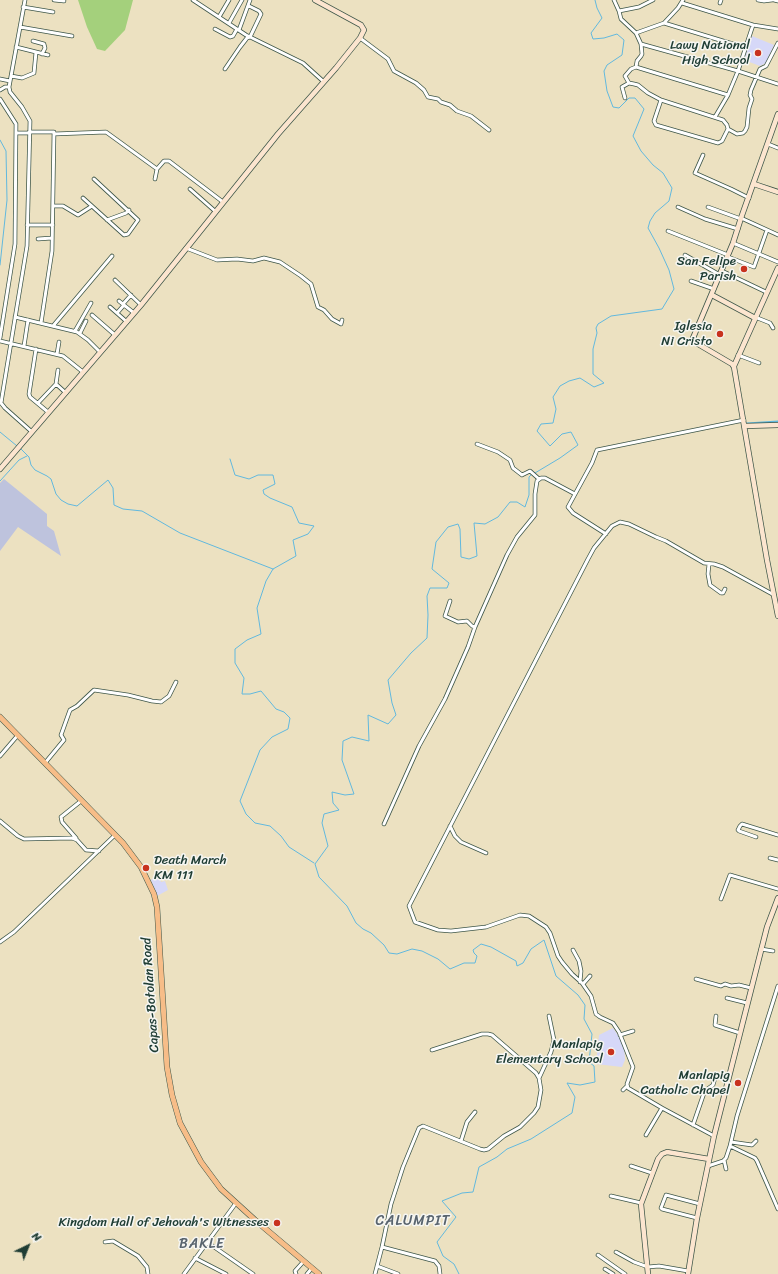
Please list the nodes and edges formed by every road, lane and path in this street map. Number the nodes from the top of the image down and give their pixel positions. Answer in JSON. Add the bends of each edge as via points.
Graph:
{"nodes":[{"id":1,"x":25,"y":0,"type":"edge"},
{"id":2,"x":54,"y":0,"type":"edge"},
{"id":3,"x":193,"y":0,"type":"edge"},
{"id":4,"x":229,"y":0,"type":"edge"},
{"id":5,"x":242,"y":0,"type":"edge"},
{"id":6,"x":250,"y":0,"type":"edge"},
{"id":7,"x":315,"y":0,"type":"edge"},
{"id":8,"x":614,"y":0,"type":"edge"},
{"id":9,"x":653,"y":0,"type":"edge"},
{"id":10,"x":758,"y":0,"type":"edge"},
{"id":11,"x":773,"y":0,"type":"edge"},
{"id":12,"x":64,"y":1,"type":"dead end"},
{"id":13,"x":682,"y":1,"type":"edge"},
{"id":14,"x":778,"y":1,"type":"edge"},
{"id":15,"x":249,"y":6,"type":"junction"},
{"id":16,"x":23,"y":7,"type":"junction"},
{"id":17,"x":619,"y":11,"type":"junction"},
{"id":18,"x":53,"y":12,"type":"dead end"},
{"id":19,"x":220,"y":16,"type":"junction"},
{"id":20,"x":229,"y":23,"type":"junction"},
{"id":21,"x":664,"y":23,"type":"junction"},
{"id":22,"x":753,"y":25,"type":"junction"},
{"id":23,"x":20,"y":27,"type":"junction"},
{"id":24,"x":215,"y":29,"type":"dead end"},
{"id":25,"x":778,"y":29,"type":"edge"},
{"id":26,"x":238,"y":30,"type":"junction"},
{"id":27,"x":636,"y":34,"type":"junction"},
{"id":28,"x":72,"y":36,"type":"dead end"},
{"id":29,"x":250,"y":36,"type":"junction"},
{"id":30,"x":360,"y":38,"type":"junction"},
{"id":31,"x":33,"y":41,"type":"dead end"},
{"id":32,"x":778,"y":43,"type":"edge"},
{"id":33,"x":641,"y":44,"type":"junction"},
{"id":34,"x":16,"y":47,"type":"junction"},
{"id":35,"x":746,"y":48,"type":"junction"},
{"id":36,"x":36,"y":52,"type":"junction"},
{"id":37,"x":42,"y":54,"type":"junction"},
{"id":38,"x":48,"y":55,"type":"dead end"},
{"id":39,"x":636,"y":67,"type":"junction"},
{"id":40,"x":225,"y":70,"type":"dead end"},
{"id":41,"x":738,"y":71,"type":"junction"},
{"id":42,"x":11,"y":76,"type":"junction"},
{"id":43,"x":757,"y":77,"type":"junction"},
{"id":44,"x":0,"y":79,"type":"edge"},
{"id":45,"x":10,"y":81,"type":"junction"},
{"id":46,"x":324,"y":82,"type":"junction"},
{"id":47,"x":630,"y":83,"type":"junction"},
{"id":48,"x":778,"y":84,"type":"edge"},
{"id":49,"x":9,"y":87,"type":"junction"},
{"id":50,"x":0,"y":90,"type":"edge"},
{"id":51,"x":728,"y":96,"type":"junction"},
{"id":52,"x":625,"y":98,"type":"dead end"},
{"id":53,"x":0,"y":100,"type":"edge"},
{"id":54,"x":661,"y":100,"type":"junction"},
{"id":55,"x":778,"y":114,"type":"edge"},
{"id":56,"x":715,"y":117,"type":"junction"},
{"id":57,"x":728,"y":129,"type":"junction"},
{"id":58,"x":489,"y":130,"type":"dead end"},
{"id":59,"x":29,"y":132,"type":"junction"},
{"id":60,"x":16,"y":133,"type":"junction"},
{"id":61,"x":54,"y":134,"type":"junction"},
{"id":62,"x":768,"y":144,"type":"junction"},
{"id":63,"x":778,"y":148,"type":"edge"},
{"id":64,"x":703,"y":155,"type":"dead end"},
{"id":65,"x":157,"y":169,"type":"junction"},
{"id":66,"x":94,"y":179,"type":"dead end"},
{"id":67,"x":155,"y":179,"type":"dead end"},
{"id":68,"x":754,"y":184,"type":"junction"},
{"id":69,"x":190,"y":190,"type":"dead end"},
{"id":70,"x":778,"y":192,"type":"edge"},
{"id":71,"x":83,"y":198,"type":"dead end"},
{"id":72,"x":748,"y":198,"type":"junction"},
{"id":73,"x":224,"y":202,"type":"junction"},
{"id":74,"x":53,"y":206,"type":"junction"},
{"id":75,"x":92,"y":206,"type":"junction"},
{"id":76,"x":678,"y":207,"type":"dead end"},
{"id":77,"x":708,"y":207,"type":"dead end"},
{"id":78,"x":128,"y":210,"type":"junction"},
{"id":79,"x":216,"y":212,"type":"junction"},
{"id":80,"x":741,"y":219,"type":"junction"},
{"id":81,"x":107,"y":220,"type":"junction"},
{"id":82,"x":27,"y":225,"type":"junction"},
{"id":83,"x":53,"y":225,"type":"junction"},
{"id":84,"x":738,"y":229,"type":"junction"},
{"id":85,"x":767,"y":230,"type":"junction"},
{"id":86,"x":668,"y":231,"type":"dead end"},
{"id":87,"x":778,"y":235,"type":"edge"},
{"id":88,"x":52,"y":238,"type":"junction"},
{"id":89,"x":38,"y":239,"type":"dead end"},
{"id":90,"x":734,"y":243,"type":"junction"},
{"id":91,"x":186,"y":248,"type":"junction"},
{"id":92,"x":759,"y":254,"type":"junction"},
{"id":93,"x":685,"y":255,"type":"dead end"},
{"id":94,"x":112,"y":256,"type":"dead end"},
{"id":95,"x":728,"y":256,"type":"junction"},
{"id":96,"x":778,"y":262,"type":"edge"},
{"id":97,"x":778,"y":270,"type":"edge"},
{"id":98,"x":721,"y":273,"type":"junction"},
{"id":99,"x":115,"y":280,"type":"dead end"},
{"id":100,"x":691,"y":281,"type":"dead end"},
{"id":101,"x":714,"y":289,"type":"junction"},
{"id":102,"x":766,"y":292,"type":"junction"},
{"id":103,"x":131,"y":295,"type":"junction"},
{"id":104,"x":712,"y":295,"type":"junction"},
{"id":105,"x":119,"y":301,"type":"dead end"},
{"id":106,"x":91,"y":304,"type":"dead end"},
{"id":107,"x":124,"y":305,"type":"junction"},
{"id":108,"x":141,"y":305,"type":"junction"},
{"id":109,"x":110,"y":307,"type":"dead end"},
{"id":110,"x":117,"y":313,"type":"junction"},
{"id":111,"x":134,"y":313,"type":"junction"},
{"id":112,"x":92,"y":315,"type":"dead end"},
{"id":113,"x":15,"y":317,"type":"junction"},
{"id":114,"x":755,"y":317,"type":"junction"},
{"id":115,"x":28,"y":320,"type":"junction"},
{"id":116,"x":342,"y":320,"type":"dead end"},
{"id":117,"x":86,"y":322,"type":"dead end"},
{"id":118,"x":126,"y":322,"type":"junction"},
{"id":119,"x":41,"y":323,"type":"junction"},
{"id":120,"x":53,"y":326,"type":"junction"},
{"id":121,"x":773,"y":328,"type":"dead end"},
{"id":122,"x":74,"y":331,"type":"junction"},
{"id":123,"x":80,"y":333,"type":"junction"},
{"id":124,"x":115,"y":335,"type":"junction"},
{"id":125,"x":0,"y":340,"type":"edge"},
{"id":126,"x":59,"y":342,"type":"dead end"},
{"id":127,"x":11,"y":343,"type":"junction"},
{"id":128,"x":24,"y":346,"type":"junction"},
{"id":129,"x":36,"y":349,"type":"junction"},
{"id":130,"x":100,"y":352,"type":"junction"},
{"id":131,"x":57,"y":354,"type":"junction"},
{"id":132,"x":738,"y":355,"type":"junction"},
{"id":133,"x":759,"y":363,"type":"dead end"},
{"id":134,"x":734,"y":366,"type":"junction"},
{"id":135,"x":58,"y":370,"type":"dead end"},
{"id":136,"x":83,"y":372,"type":"junction"},
{"id":137,"x":56,"y":384,"type":"junction"},
{"id":138,"x":66,"y":393,"type":"junction"},
{"id":139,"x":38,"y":403,"type":"junction"},
{"id":140,"x":48,"y":412,"type":"junction"},
{"id":141,"x":744,"y":420,"type":"junction"},
{"id":142,"x":778,"y":425,"type":"edge"},
{"id":143,"x":745,"y":426,"type":"junction"},
{"id":144,"x":32,"y":432,"type":"junction"},
{"id":145,"x":477,"y":444,"type":"dead end"},
{"id":146,"x":0,"y":470,"type":"edge"},
{"id":147,"x":539,"y":479,"type":"junction"},
{"id":148,"x":575,"y":494,"type":"junction"},
{"id":149,"x":606,"y":534,"type":"junction"},
{"id":150,"x":709,"y":564,"type":"junction"},
{"id":151,"x":725,"y":589,"type":"dead end"},
{"id":152,"x":774,"y":595,"type":"junction"},
{"id":153,"x":450,"y":601,"type":"dead end"},
{"id":154,"x":778,"y":616,"type":"edge"},
{"id":155,"x":475,"y":627,"type":"junction"},
{"id":156,"x":176,"y":682,"type":"dead end"},
{"id":157,"x":0,"y":717,"type":"edge"},
{"id":158,"x":18,"y":735,"type":"junction"},
{"id":159,"x":0,"y":756,"type":"edge"},
{"id":160,"x":45,"y":763,"type":"junction"},
{"id":161,"x":82,"y":800,"type":"junction"},
{"id":162,"x":0,"y":821,"type":"edge"},
{"id":163,"x":384,"y":824,"type":"dead end"},
{"id":164,"x":450,"y":826,"type":"junction"},
{"id":165,"x":778,"y":834,"type":"edge"},
{"id":166,"x":115,"y":835,"type":"junction"},
{"id":167,"x":756,"y":837,"type":"dead end"},
{"id":168,"x":77,"y":840,"type":"junction"},
{"id":169,"x":99,"y":851,"type":"junction"},
{"id":170,"x":486,"y":853,"type":"dead end"},
{"id":171,"x":770,"y":858,"type":"dead end"},
{"id":172,"x":778,"y":860,"type":"edge"},
{"id":173,"x":778,"y":889,"type":"edge"},
{"id":174,"x":778,"y":898,"type":"edge"},
{"id":175,"x":721,"y":899,"type":"dead end"},
{"id":176,"x":0,"y":942,"type":"edge"},
{"id":177,"x":761,"y":949,"type":"junction"},
{"id":178,"x":573,"y":950,"type":"dead end"},
{"id":179,"x":773,"y":951,"type":"dead end"},
{"id":180,"x":590,"y":976,"type":"dead end"},
{"id":181,"x":696,"y":979,"type":"dead end"},
{"id":182,"x":582,"y":983,"type":"junction"},
{"id":183,"x":778,"y":986,"type":"edge"},
{"id":184,"x":751,"y":988,"type":"junction"},
{"id":185,"x":727,"y":998,"type":"dead end"},
{"id":186,"x":747,"y":1003,"type":"junction"},
{"id":187,"x":549,"y":1016,"type":"dead end"},
{"id":188,"x":716,"y":1016,"type":"dead end"},
{"id":189,"x":633,"y":1031,"type":"dead end"},
{"id":190,"x":740,"y":1033,"type":"junction"},
{"id":191,"x":620,"y":1035,"type":"junction"},
{"id":192,"x":432,"y":1050,"type":"dead end"},
{"id":193,"x":539,"y":1078,"type":"junction"},
{"id":194,"x":715,"y":1078,"type":"dead end"},
{"id":195,"x":627,"y":1086,"type":"junction"},
{"id":196,"x":623,"y":1090,"type":"dead end"},
{"id":197,"x":662,"y":1108,"type":"junction"},
{"id":198,"x":475,"y":1112,"type":"dead end"},
{"id":199,"x":693,"y":1125,"type":"junction"},
{"id":200,"x":646,"y":1135,"type":"dead end"},
{"id":201,"x":714,"y":1136,"type":"junction"},
{"id":202,"x":461,"y":1141,"type":"junction"},
{"id":203,"x":756,"y":1141,"type":"dead end"},
{"id":204,"x":731,"y":1142,"type":"junction"},
{"id":205,"x":730,"y":1146,"type":"junction"},
{"id":206,"x":709,"y":1159,"type":"junction"},
{"id":207,"x":724,"y":1160,"type":"junction"},
{"id":208,"x":631,"y":1166,"type":"dead end"},
{"id":209,"x":708,"y":1166,"type":"junction"},
{"id":210,"x":726,"y":1169,"type":"dead end"},
{"id":211,"x":652,"y":1173,"type":"junction"},
{"id":212,"x":611,"y":1196,"type":"dead end"},
{"id":213,"x":236,"y":1203,"type":"junction"},
{"id":214,"x":641,"y":1203,"type":"junction"},
{"id":215,"x":700,"y":1204,"type":"junction"},
{"id":216,"x":778,"y":1209,"type":"edge"},
{"id":217,"x":697,"y":1218,"type":"junction"},
{"id":218,"x":105,"y":1242,"type":"dead end"},
{"id":219,"x":207,"y":1242,"type":"junction"},
{"id":220,"x":382,"y":1247,"type":"junction"},
{"id":221,"x":616,"y":1252,"type":"dead end"},
{"id":222,"x":598,"y":1255,"type":"dead end"},
{"id":223,"x":194,"y":1258,"type":"junction"},
{"id":224,"x":304,"y":1261,"type":"junction"},
{"id":225,"x":377,"y":1266,"type":"junction"},
{"id":226,"x":648,"y":1267,"type":"junction"},
{"id":227,"x":312,"y":1268,"type":"junction"},
{"id":228,"x":605,"y":1268,"type":"dead end"},
{"id":229,"x":688,"y":1272,"type":"edge"},
{"id":230,"x":148,"y":1274,"type":"edge"},
{"id":231,"x":184,"y":1274,"type":"edge"},
{"id":232,"x":226,"y":1274,"type":"edge"},
{"id":233,"x":253,"y":1274,"type":"edge"},
{"id":234,"x":296,"y":1274,"type":"edge"},
{"id":235,"x":307,"y":1274,"type":"edge"},
{"id":236,"x":319,"y":1274,"type":"edge"},
{"id":237,"x":375,"y":1274,"type":"edge"},
{"id":238,"x":398,"y":1274,"type":"edge"},
{"id":239,"x":440,"y":1274,"type":"edge"},
{"id":240,"x":613,"y":1274,"type":"edge"},
{"id":241,"x":625,"y":1274,"type":"edge"},
{"id":242,"x":648,"y":1274,"type":"edge"}],
"edges":[{"from":1,"to":16,"type":"street"},
{"from":2,"to":12,"type":"street"},
{"from":3,"to":19,"type":"street"},
{"from":4,"to":19,"type":"street"},
{"from":5,"to":20,"type":"street"},
{"from":6,"to":15,"type":"street"},
{"from":7,"to":30,"type":"street","via":[[361,24],[363,31]]},
{"from":8,"to":17,"type":"street"},
{"from":9,"to":17,"type":"street","via":[[639,7]]},
{"from":10,"to":11,"type":"street"},
{"from":11,"to":14,"type":"street"},
{"from":13,"to":21,"type":"street"},
{"from":13,"to":22,"type":"street"},
{"from":15,"to":26,"type":"street"},
{"from":15,"to":29,"type":"street","via":[[261,14]]},
{"from":16,"to":18,"type":"street"},
{"from":16,"to":23,"type":"street"},
{"from":17,"to":27,"type":"street","via":[[621,19]]},
{"from":19,"to":20,"type":"street"},
{"from":20,"to":26,"type":"street"},
{"from":21,"to":27,"type":"street"},
{"from":21,"to":35,"type":"street"},
{"from":22,"to":25,"type":"street"},
{"from":22,"to":35,"type":"street"},
{"from":23,"to":28,"type":"street"},
{"from":23,"to":34,"type":"street"},
{"from":24,"to":26,"type":"street","via":[[230,37]]},
{"from":26,"to":29,"type":"street"},
{"from":27,"to":33,"type":"street"},
{"from":29,"to":40,"type":"street"},
{"from":29,"to":46,"type":"street","via":[[303,63]]},
{"from":30,"to":46,"type":"street"},
{"from":30,"to":58,"type":"street","via":[[388,59],[394,71],[416,83],[428,97],[438,99],[471,116]]},
{"from":31,"to":37,"type":"street","via":[[45,45]]},
{"from":32,"to":43,"type":"street"},
{"from":33,"to":39,"type":"street","via":[[642,56]]},
{"from":33,"to":41,"type":"street"},
{"from":34,"to":36,"type":"street"},
{"from":34,"to":42,"type":"street"},
{"from":35,"to":41,"type":"street"},
{"from":36,"to":37,"type":"street"},
{"from":36,"to":42,"type":"street","via":[[34,73],[22,78]]},
{"from":37,"to":38,"type":"street"},
{"from":39,"to":47,"type":"street","via":[[625,76]]},
{"from":39,"to":51,"type":"street"},
{"from":41,"to":43,"type":"street"},
{"from":41,"to":51,"type":"street"},
{"from":42,"to":45,"type":"street"},
{"from":43,"to":48,"type":"street"},
{"from":43,"to":57,"type":"street","via":[[750,94],[752,99],[745,131],[737,134]]},
{"from":44,"to":45,"type":"street"},
{"from":45,"to":49,"type":"street"},
{"from":46,"to":73,"type":"street","via":[[278,134]]},
{"from":47,"to":52,"type":"street","via":[[622,89]]},
{"from":47,"to":54,"type":"street","via":[[638,85],[648,94]]},
{"from":49,"to":50,"type":"street"},
{"from":49,"to":59,"type":"street","via":[[29,119]]},
{"from":51,"to":56,"type":"street"},
{"from":53,"to":60,"type":"street","via":[[15,122]]},
{"from":54,"to":56,"type":"street"},
{"from":54,"to":57,"type":"street","via":[[654,121],[656,125],[719,144]]},
{"from":55,"to":62,"type":"street"},
{"from":56,"to":57,"type":"street","via":[[725,122]]},
{"from":59,"to":60,"type":"street"},
{"from":59,"to":61,"type":"street"},
{"from":59,"to":82,"type":"street"},
{"from":60,"to":125,"type":"street","via":[[15,244]]},
{"from":61,"to":65,"type":"street","via":[[106,132]]},
{"from":61,"to":74,"type":"street"},
{"from":62,"to":63,"type":"street"},
{"from":62,"to":68,"type":"street"},
{"from":64,"to":72,"type":"street","via":[[695,173]]},
{"from":65,"to":67,"type":"street"},
{"from":65,"to":73,"type":"street","via":[[164,161],[168,161]]},
{"from":66,"to":78,"type":"street"},
{"from":68,"to":70,"type":"street"},
{"from":68,"to":72,"type":"street"},
{"from":69,"to":79,"type":"street"},
{"from":71,"to":75,"type":"street"},
{"from":72,"to":80,"type":"street"},
{"from":73,"to":79,"type":"street"},
{"from":74,"to":75,"type":"street","via":[[63,206],[80,215]]},
{"from":74,"to":83,"type":"street"},
{"from":75,"to":81,"type":"street"},
{"from":76,"to":84,"type":"street"},
{"from":77,"to":80,"type":"street"},
{"from":78,"to":81,"type":"street"},
{"from":78,"to":81,"type":"street","via":[[138,220],[128,234],[124,235]]},
{"from":79,"to":91,"type":"street"},
{"from":80,"to":84,"type":"street"},
{"from":80,"to":85,"type":"street"},
{"from":82,"to":83,"type":"street"},
{"from":82,"to":113,"type":"street","via":[[27,246]]},
{"from":83,"to":88,"type":"street"},
{"from":84,"to":90,"type":"street"},
{"from":85,"to":87,"type":"street"},
{"from":85,"to":92,"type":"street"},
{"from":86,"to":95,"type":"street"},
{"from":88,"to":89,"type":"street"},
{"from":88,"to":119,"type":"street"},
{"from":90,"to":92,"type":"street"},
{"from":90,"to":95,"type":"street"},
{"from":91,"to":108,"type":"street"},
{"from":91,"to":116,"type":"street","via":[[217,260],[264,258],[287,265],[311,284],[318,307],[341,324]]},
{"from":92,"to":95,"type":"street","via":[[754,267]]},
{"from":92,"to":96,"type":"street"},
{"from":93,"to":98,"type":"street"},
{"from":94,"to":120,"type":"street"},
{"from":95,"to":98,"type":"street"},
{"from":97,"to":102,"type":"street"},
{"from":98,"to":101,"type":"street"},
{"from":98,"to":102,"type":"street"},
{"from":99,"to":103,"type":"street"},
{"from":100,"to":101,"type":"street"},
{"from":101,"to":104,"type":"street"},
{"from":102,"to":114,"type":"street"},
{"from":103,"to":107,"type":"street"},
{"from":103,"to":108,"type":"street"},
{"from":104,"to":114,"type":"street"},
{"from":104,"to":134,"type":"street","via":[[693,338],[698,344]]},
{"from":105,"to":107,"type":"street"},
{"from":106,"to":122,"type":"street"},
{"from":107,"to":110,"type":"street"},
{"from":107,"to":111,"type":"street"},
{"from":108,"to":111,"type":"street"},
{"from":109,"to":110,"type":"street"},
{"from":110,"to":118,"type":"street"},
{"from":111,"to":118,"type":"street"},
{"from":112,"to":124,"type":"street"},
{"from":113,"to":115,"type":"street"},
{"from":113,"to":127,"type":"street"},
{"from":114,"to":121,"type":"street","via":[[770,323]]},
{"from":114,"to":132,"type":"street"},
{"from":115,"to":119,"type":"street"},
{"from":115,"to":128,"type":"street"},
{"from":117,"to":123,"type":"street"},
{"from":118,"to":124,"type":"street"},
{"from":119,"to":120,"type":"street"},
{"from":120,"to":122,"type":"street"},
{"from":122,"to":123,"type":"street"},
{"from":123,"to":130,"type":"street"},
{"from":124,"to":130,"type":"street"},
{"from":125,"to":127,"type":"street"},
{"from":126,"to":131,"type":"street"},
{"from":127,"to":128,"type":"street"},
{"from":127,"to":144,"type":"street","via":[[1,403]]},
{"from":128,"to":129,"type":"street"},
{"from":129,"to":131,"type":"street"},
{"from":129,"to":139,"type":"street","via":[[29,394]]},
{"from":130,"to":136,"type":"street"},
{"from":131,"to":136,"type":"street"},
{"from":132,"to":133,"type":"street"},
{"from":132,"to":134,"type":"street"},
{"from":134,"to":141,"type":"street"},
{"from":135,"to":137,"type":"street"},
{"from":136,"to":138,"type":"street"},
{"from":137,"to":138,"type":"street"},
{"from":137,"to":139,"type":"street"},
{"from":138,"to":140,"type":"street"},
{"from":139,"to":140,"type":"street"},
{"from":140,"to":144,"type":"street"},
{"from":141,"to":143,"type":"street"},
{"from":141,"to":148,"type":"street","via":[[598,449]]},
{"from":142,"to":143,"type":"street"},
{"from":143,"to":152,"type":"street"},
{"from":144,"to":146,"type":"street"},
{"from":145,"to":147,"type":"street","via":[[510,460],[513,468],[522,475],[530,471]]},
{"from":147,"to":148,"type":"street","via":[[545,478]]},
{"from":147,"to":155,"type":"street","via":[[535,488],[535,515],[510,550]]},
{"from":148,"to":149,"type":"street","via":[[568,505],[569,509]]},
{"from":149,"to":150,"type":"street","via":[[614,524],[626,523]]},
{"from":149,"to":164,"type":"street","via":[[588,559]]},
{"from":150,"to":151,"type":"street","via":[[710,585],[721,594]]},
{"from":150,"to":152,"type":"street","via":[[723,567]]},
{"from":152,"to":154,"type":"street"},
{"from":153,"to":155,"type":"street","via":[[445,616],[458,622],[467,621]]},
{"from":155,"to":163,"type":"street","via":[[445,699],[419,746]]},
{"from":156,"to":160,"type":"street","via":[[169,696],[161,702],[93,690],[77,706],[71,708],[61,735],[64,740]]},
{"from":157,"to":158,"type":"main road","name":"Capas-Botolan Road"},
{"from":158,"to":159,"type":"street"},
{"from":158,"to":160,"type":"main road","name":"Capas-Botolan Road"},
{"from":160,"to":161,"type":"main road","name":"Capas-Botolan Road"},
{"from":161,"to":166,"type":"main road","name":"Capas-Botolan Road"},
{"from":161,"to":168,"type":"street","via":[[61,817],[62,822]]},
{"from":162,"to":168,"type":"street","via":[[24,839]]},
{"from":164,"to":170,"type":"street","via":[[461,842]]},
{"from":164,"to":182,"type":"street","via":[[410,904],[409,908],[415,922],[438,930],[451,931],[486,927],[518,915],[526,915],[548,930],[558,956]]},
{"from":165,"to":167,"type":"street","via":[[741,824],[738,830]]},
{"from":166,"to":169,"type":"street"},
{"from":166,"to":213,"type":"main road","name":"Capas-Botolan Road","via":[[141,867],[156,900],[167,1067],[177,1113],[201,1162],[221,1189]]},
{"from":168,"to":169,"type":"street","via":[[86,850]]},
{"from":169,"to":176,"type":"street","via":[[14,932]]},
{"from":171,"to":172,"type":"street"},
{"from":173,"to":175,"type":"street","via":[[730,875]]},
{"from":174,"to":177,"type":"street"},
{"from":177,"to":179,"type":"street"},
{"from":177,"to":184,"type":"street"},
{"from":178,"to":182,"type":"street","via":[[579,961]]},
{"from":180,"to":182,"type":"street"},
{"from":181,"to":184,"type":"street","via":[[721,986],[725,984]]},
{"from":182,"to":191,"type":"street","via":[[590,996],[596,1015],[613,1024]]},
{"from":183,"to":204,"type":"street"},
{"from":184,"to":186,"type":"street"},
{"from":185,"to":186,"type":"street"},
{"from":186,"to":190,"type":"street"},
{"from":187,"to":193,"type":"street","via":[[554,1040]]},
{"from":188,"to":190,"type":"street","via":[[714,1025]]},
{"from":189,"to":191,"type":"street"},
{"from":190,"to":201,"type":"street"},
{"from":191,"to":195,"type":"street","via":[[633,1067]]},
{"from":192,"to":193,"type":"street","via":[[488,1034],[532,1069]]},
{"from":193,"to":202,"type":"street","via":[[541,1090],[538,1107],[520,1127],[484,1150]]},
{"from":194,"to":199,"type":"street","via":[[704,1093]]},
{"from":195,"to":196,"type":"street"},
{"from":195,"to":197,"type":"street"},
{"from":197,"to":199,"type":"street"},
{"from":197,"to":200,"type":"street"},
{"from":198,"to":202,"type":"street","via":[[468,1120]]},
{"from":199,"to":201,"type":"street"},
{"from":201,"to":206,"type":"street"},
{"from":202,"to":220,"type":"street","via":[[423,1126],[417,1130],[391,1204]]},
{"from":203,"to":204,"type":"street","via":[[752,1146]]},
{"from":204,"to":205,"type":"street"},
{"from":205,"to":207,"type":"street"},
{"from":205,"to":216,"type":"street","via":[[757,1161]]},
{"from":206,"to":209,"type":"street"},
{"from":206,"to":211,"type":"street","via":[[666,1152],[658,1159]]},
{"from":207,"to":209,"type":"street"},
{"from":207,"to":210,"type":"street"},
{"from":208,"to":211,"type":"street"},
{"from":209,"to":215,"type":"street"},
{"from":211,"to":214,"type":"street"},
{"from":212,"to":214,"type":"street"},
{"from":213,"to":219,"type":"street"},
{"from":213,"to":224,"type":"main road","name":"Capas-Botolan Road"},
{"from":214,"to":226,"type":"street"},
{"from":215,"to":217,"type":"street"},
{"from":215,"to":217,"type":"street","via":[[666,1196],[661,1208]]},
{"from":217,"to":229,"type":"street"},
{"from":218,"to":230,"type":"street","via":[[113,1241],[138,1256],[147,1267]]},
{"from":219,"to":223,"type":"street"},
{"from":219,"to":233,"type":"street"},
{"from":220,"to":225,"type":"street"},
{"from":220,"to":239,"type":"street","via":[[435,1261]]},
{"from":221,"to":226,"type":"street"},
{"from":222,"to":241,"type":"street"},
{"from":223,"to":231,"type":"street"},
{"from":223,"to":232,"type":"street"},
{"from":224,"to":227,"type":"main road","name":"Capas-Botolan Road"},
{"from":224,"to":234,"type":"street","via":[[295,1271]]},
{"from":225,"to":237,"type":"street"},
{"from":225,"to":238,"type":"street"},
{"from":226,"to":229,"type":"street","via":[[659,1266]]},
{"from":226,"to":242,"type":"street"},
{"from":227,"to":235,"type":"street"},
{"from":227,"to":236,"type":"main road","name":"Capas-Botolan Road"},
{"from":228,"to":240,"type":"street"}]}
